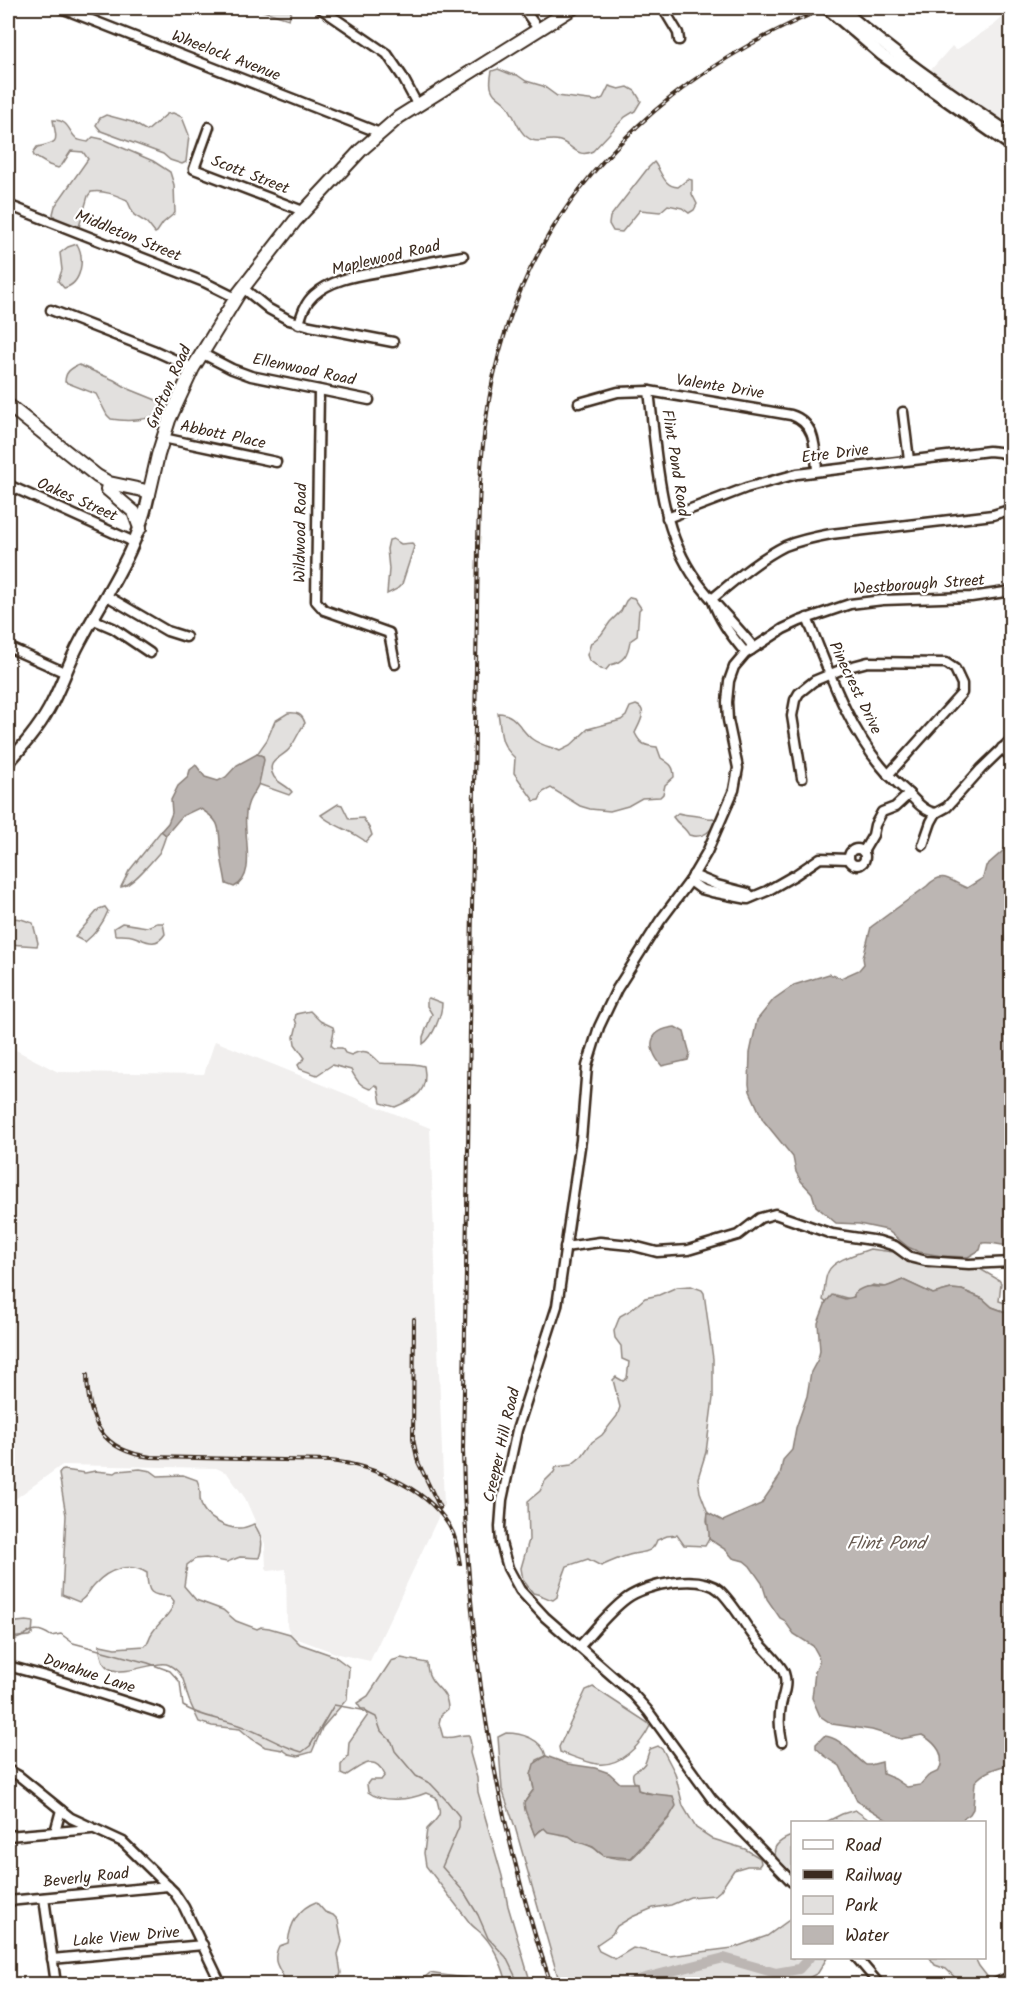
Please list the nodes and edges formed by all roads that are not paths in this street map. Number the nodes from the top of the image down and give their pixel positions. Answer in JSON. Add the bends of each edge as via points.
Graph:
{"nodes":[{"id":1,"x":61,"y":8,"type":"edge"},
{"id":2,"x":320,"y":8,"type":"edge"},
{"id":3,"x":523,"y":8,"type":"edge"},
{"id":4,"x":573,"y":8,"type":"edge"},
{"id":5,"x":663,"y":8,"type":"edge"},
{"id":6,"x":827,"y":8,"type":"edge"},
{"id":7,"x":841,"y":8,"type":"edge"},
{"id":8,"x":538,"y":29,"type":"junction"},
{"id":9,"x":679,"y":40,"type":"dead end"},
{"id":10,"x":417,"y":104,"type":"junction"},
{"id":11,"x":209,"y":127,"type":"dead end"},
{"id":12,"x":380,"y":133,"type":"junction"},
{"id":13,"x":1011,"y":135,"type":"edge"},
{"id":14,"x":1011,"y":146,"type":"edge"},
{"id":15,"x":8,"y":205,"type":"edge"},
{"id":16,"x":303,"y":212,"type":"junction"},
{"id":17,"x":463,"y":256,"type":"dead end"},
{"id":18,"x":240,"y":293,"type":"junction"},
{"id":19,"x":51,"y":310,"type":"dead end"},
{"id":20,"x":299,"y":324,"type":"junction"},
{"id":21,"x":393,"y":342,"type":"dead end"},
{"id":22,"x":201,"y":354,"type":"junction"},
{"id":23,"x":193,"y":368,"type":"junction"},
{"id":24,"x":319,"y":390,"type":"junction"},
{"id":25,"x":650,"y":391,"type":"junction"},
{"id":26,"x":369,"y":400,"type":"dead end"},
{"id":27,"x":579,"y":403,"type":"dead end"},
{"id":28,"x":8,"y":405,"type":"edge"},
{"id":29,"x":8,"y":412,"type":"edge"},
{"id":30,"x":903,"y":412,"type":"dead end"},
{"id":31,"x":163,"y":438,"type":"junction"},
{"id":32,"x":1011,"y":456,"type":"edge"},
{"id":33,"x":909,"y":460,"type":"junction"},
{"id":34,"x":276,"y":462,"type":"dead end"},
{"id":35,"x":817,"y":470,"type":"junction"},
{"id":36,"x":8,"y":485,"type":"edge"},
{"id":37,"x":107,"y":489,"type":"junction"},
{"id":38,"x":149,"y":494,"type":"junction"},
{"id":39,"x":1011,"y":509,"type":"edge"},
{"id":40,"x":668,"y":518,"type":"junction"},
{"id":41,"x":140,"y":528,"type":"junction"},
{"id":42,"x":134,"y":542,"type":"junction"},
{"id":43,"x":1011,"y":591,"type":"edge"},
{"id":44,"x":107,"y":596,"type":"junction"},
{"id":45,"x":712,"y":599,"type":"junction"},
{"id":46,"x":807,"y":618,"type":"junction"},
{"id":47,"x":93,"y":619,"type":"junction"},
{"id":48,"x":186,"y":637,"type":"dead end"},
{"id":49,"x":8,"y":647,"type":"edge"},
{"id":50,"x":751,"y":650,"type":"junction"},
{"id":51,"x":150,"y":653,"type":"dead end"},
{"id":52,"x":395,"y":664,"type":"dead end"},
{"id":53,"x":66,"y":673,"type":"junction"},
{"id":54,"x":831,"y":675,"type":"junction"},
{"id":55,"x":1011,"y":739,"type":"edge"},
{"id":56,"x":1002,"y":748,"type":"junction"},
{"id":57,"x":1011,"y":758,"type":"edge"},
{"id":58,"x":8,"y":763,"type":"edge"},
{"id":59,"x":888,"y":775,"type":"junction"},
{"id":60,"x":802,"y":778,"type":"dead end"},
{"id":61,"x":909,"y":794,"type":"junction"},
{"id":62,"x":936,"y":813,"type":"junction"},
{"id":63,"x":923,"y":845,"type":"dead end"},
{"id":64,"x":692,"y":878,"type":"junction"},
{"id":65,"x":637,"y":956,"type":"joint"},
{"id":66,"x":565,"y":1247,"type":"junction"},
{"id":67,"x":1011,"y":1262,"type":"edge"},
{"id":68,"x":579,"y":1647,"type":"junction"},
{"id":69,"x":8,"y":1666,"type":"edge"},
{"id":70,"x":160,"y":1713,"type":"dead end"},
{"id":71,"x":782,"y":1742,"type":"dead end"},
{"id":72,"x":8,"y":1770,"type":"edge"},
{"id":73,"x":61,"y":1810,"type":"junction"},
{"id":74,"x":93,"y":1828,"type":"junction"},
{"id":75,"x":55,"y":1832,"type":"junction"},
{"id":76,"x":8,"y":1836,"type":"edge"},
{"id":77,"x":151,"y":1868,"type":"junction"},
{"id":78,"x":791,"y":1881,"type":"edge"},
{"id":79,"x":168,"y":1886,"type":"junction"},
{"id":80,"x":143,"y":1888,"type":"junction"},
{"id":81,"x":44,"y":1898,"type":"junction"},
{"id":82,"x":8,"y":1901,"type":"edge"},
{"id":83,"x":202,"y":1945,"type":"junction"},
{"id":84,"x":52,"y":1959,"type":"junction"},
{"id":85,"x":858,"y":1959,"type":"edge"},
{"id":86,"x":1011,"y":1976,"type":"edge"},
{"id":87,"x":56,"y":1984,"type":"edge"},
{"id":88,"x":221,"y":1984,"type":"edge"},
{"id":89,"x":879,"y":1984,"type":"edge"},
{"id":90,"x":995,"y":1984,"type":"edge"}],
"edges":[{"from":1,"to":12,"type":"street","name":"Wheelock Avenue"},
{"from":2,"to":10,"type":"street","via":[[387,54]]},
{"from":3,"to":8,"type":"street"},
{"from":4,"to":8,"type":"highway","name":"Grafton Road"},
{"from":5,"to":9,"type":"street"},
{"from":6,"to":14,"type":"main road","via":[[882,55]]},
{"from":7,"to":13,"type":"main road","via":[[927,78]]},
{"from":8,"to":10,"type":"highway","name":"Grafton Road"},
{"from":10,"to":12,"type":"highway","name":"Grafton Road"},
{"from":11,"to":16,"type":"street","name":"Scott Street","via":[[194,169]]},
{"from":12,"to":16,"type":"highway","name":"Grafton Road"},
{"from":15,"to":18,"type":"street","name":"Middleton Street"},
{"from":16,"to":18,"type":"highway","name":"Grafton Road"},
{"from":17,"to":20,"type":"street","name":"Maplewood Road","via":[[334,283],[308,302]]},
{"from":18,"to":20,"type":"street","name":"Middleton Street"},
{"from":18,"to":22,"type":"highway","name":"Grafton Road"},
{"from":19,"to":23,"type":"street"},
{"from":20,"to":21,"type":"street","name":"Middleton Street"},
{"from":22,"to":23,"type":"highway","name":"Grafton Road"},
{"from":22,"to":24,"type":"street","name":"Ellenwood Road","via":[[251,376]]},
{"from":23,"to":31,"type":"highway","name":"Grafton Road"},
{"from":24,"to":26,"type":"street","name":"Ellenwood Road"},
{"from":24,"to":52,"type":"street","name":"Wildwood Road","via":[[316,601],[324,610],[389,633]]},
{"from":25,"to":27,"type":"street","name":"Valente Drive","via":[[613,393]]},
{"from":25,"to":35,"type":"street","name":"Valente Drive","via":[[800,418],[813,436]]},
{"from":25,"to":40,"type":"street","name":"Flint Pond Road"},
{"from":28,"to":38,"type":"highway","via":[[97,476]]},
{"from":29,"to":37,"type":"highway"},
{"from":30,"to":33,"type":"street"},
{"from":31,"to":34,"type":"street","name":"Abbott Place"},
{"from":31,"to":38,"type":"highway","name":"Grafton Road"},
{"from":32,"to":33,"type":"street","name":"Etre Drive","via":[[989,451]]},
{"from":33,"to":35,"type":"street","name":"Etre Drive"},
{"from":35,"to":40,"type":"street","name":"Etre Drive","via":[[764,483]]},
{"from":36,"to":42,"type":"street","name":"Oakes Street"},
{"from":37,"to":38,"type":"highway"},
{"from":37,"to":41,"type":"highway","via":[[134,512]]},
{"from":38,"to":41,"type":"main road","name":"Grafton Road"},
{"from":39,"to":45,"type":"street","via":[[993,516],[807,539],[764,559]]},
{"from":40,"to":45,"type":"street","name":"Flint Pond Road","via":[[688,566]]},
{"from":41,"to":42,"type":"main road","name":"Grafton Road"},
{"from":42,"to":44,"type":"main road","name":"Grafton Road"},
{"from":43,"to":46,"type":"street","name":"Westborough Street","via":[[962,598],[866,601]]},
{"from":44,"to":47,"type":"main road","name":"Grafton Road"},
{"from":44,"to":48,"type":"street","via":[[167,631]]},
{"from":45,"to":50,"type":"street","name":"Flint Pond Road","via":[[728,631],[744,651]]},
{"from":46,"to":50,"type":"street","name":"Westborough Street"},
{"from":46,"to":54,"type":"street","name":"Pinecrest Drive"},
{"from":47,"to":51,"type":"street"},
{"from":47,"to":53,"type":"main road","name":"Grafton Road"},
{"from":49,"to":53,"type":"street"},
{"from":50,"to":64,"type":"street","name":"Westborough Street","via":[[734,667],[727,693],[728,720],[738,765],[736,783],[716,836]]},
{"from":53,"to":58,"type":"main road","name":"Grafton Road","via":[[43,719]]},
{"from":54,"to":59,"type":"street","name":"Pinecrest Drive","via":[[863,740]]},
{"from":54,"to":59,"type":"street","via":[[853,665],[877,662],[946,663],[956,669],[962,693]]},
{"from":54,"to":60,"type":"street","via":[[805,687],[795,700],[792,721]]},
{"from":55,"to":56,"type":"street"},
{"from":56,"to":57,"type":"street"},
{"from":56,"to":62,"type":"street","via":[[947,807]]},
{"from":59,"to":61,"type":"street","name":"Pinecrest Drive"},
{"from":61,"to":62,"type":"street","name":"Pinecrest Drive","via":[[929,812]]},
{"from":61,"to":64,"type":"street","via":[[895,807],[882,812],[863,852],[853,849],[849,859],[820,858],[752,897]]},
{"from":62,"to":63,"type":"street"},
{"from":64,"to":65,"type":"street","name":"Westborough Street"},
{"from":65,"to":66,"type":"street","name":"Creeper Hill Road","via":[[606,1010],[587,1066]]},
{"from":66,"to":67,"type":"street","via":[[600,1242],[657,1252],[688,1250],[738,1235],[760,1218],[775,1214],[832,1234],[884,1242],[926,1262]]},
{"from":66,"to":68,"type":"street","name":"Creeper Hill Road","via":[[557,1306],[517,1430],[502,1500],[500,1531],[507,1564],[520,1590]]},
{"from":68,"to":71,"type":"street","via":[[636,1593],[686,1580],[709,1584],[730,1602],[784,1672],[786,1686],[779,1732]]},
{"from":68,"to":78,"type":"street","name":"Creeper Hill Road","via":[[637,1698],[712,1799]]},
{"from":69,"to":70,"type":"street","name":"Donahue Lane"},
{"from":72,"to":73,"type":"street"},
{"from":73,"to":74,"type":"street"},
{"from":73,"to":75,"type":"street"},
{"from":74,"to":75,"type":"street"},
{"from":74,"to":77,"type":"street","via":[[123,1842]]},
{"from":75,"to":76,"type":"street"},
{"from":77,"to":79,"type":"street"},
{"from":77,"to":80,"type":"street"},
{"from":79,"to":80,"type":"street","name":"Beverly Road"},
{"from":79,"to":83,"type":"street","via":[[182,1903]]},
{"from":80,"to":81,"type":"street","name":"Beverly Road"},
{"from":81,"to":82,"type":"street","name":"Beverly Road"},
{"from":81,"to":84,"type":"street"},
{"from":83,"to":84,"type":"street","name":"Lake View Drive"},
{"from":83,"to":88,"type":"street"},
{"from":84,"to":87,"type":"street"},
{"from":85,"to":89,"type":"street"},
{"from":86,"to":90,"type":"street"}]}
